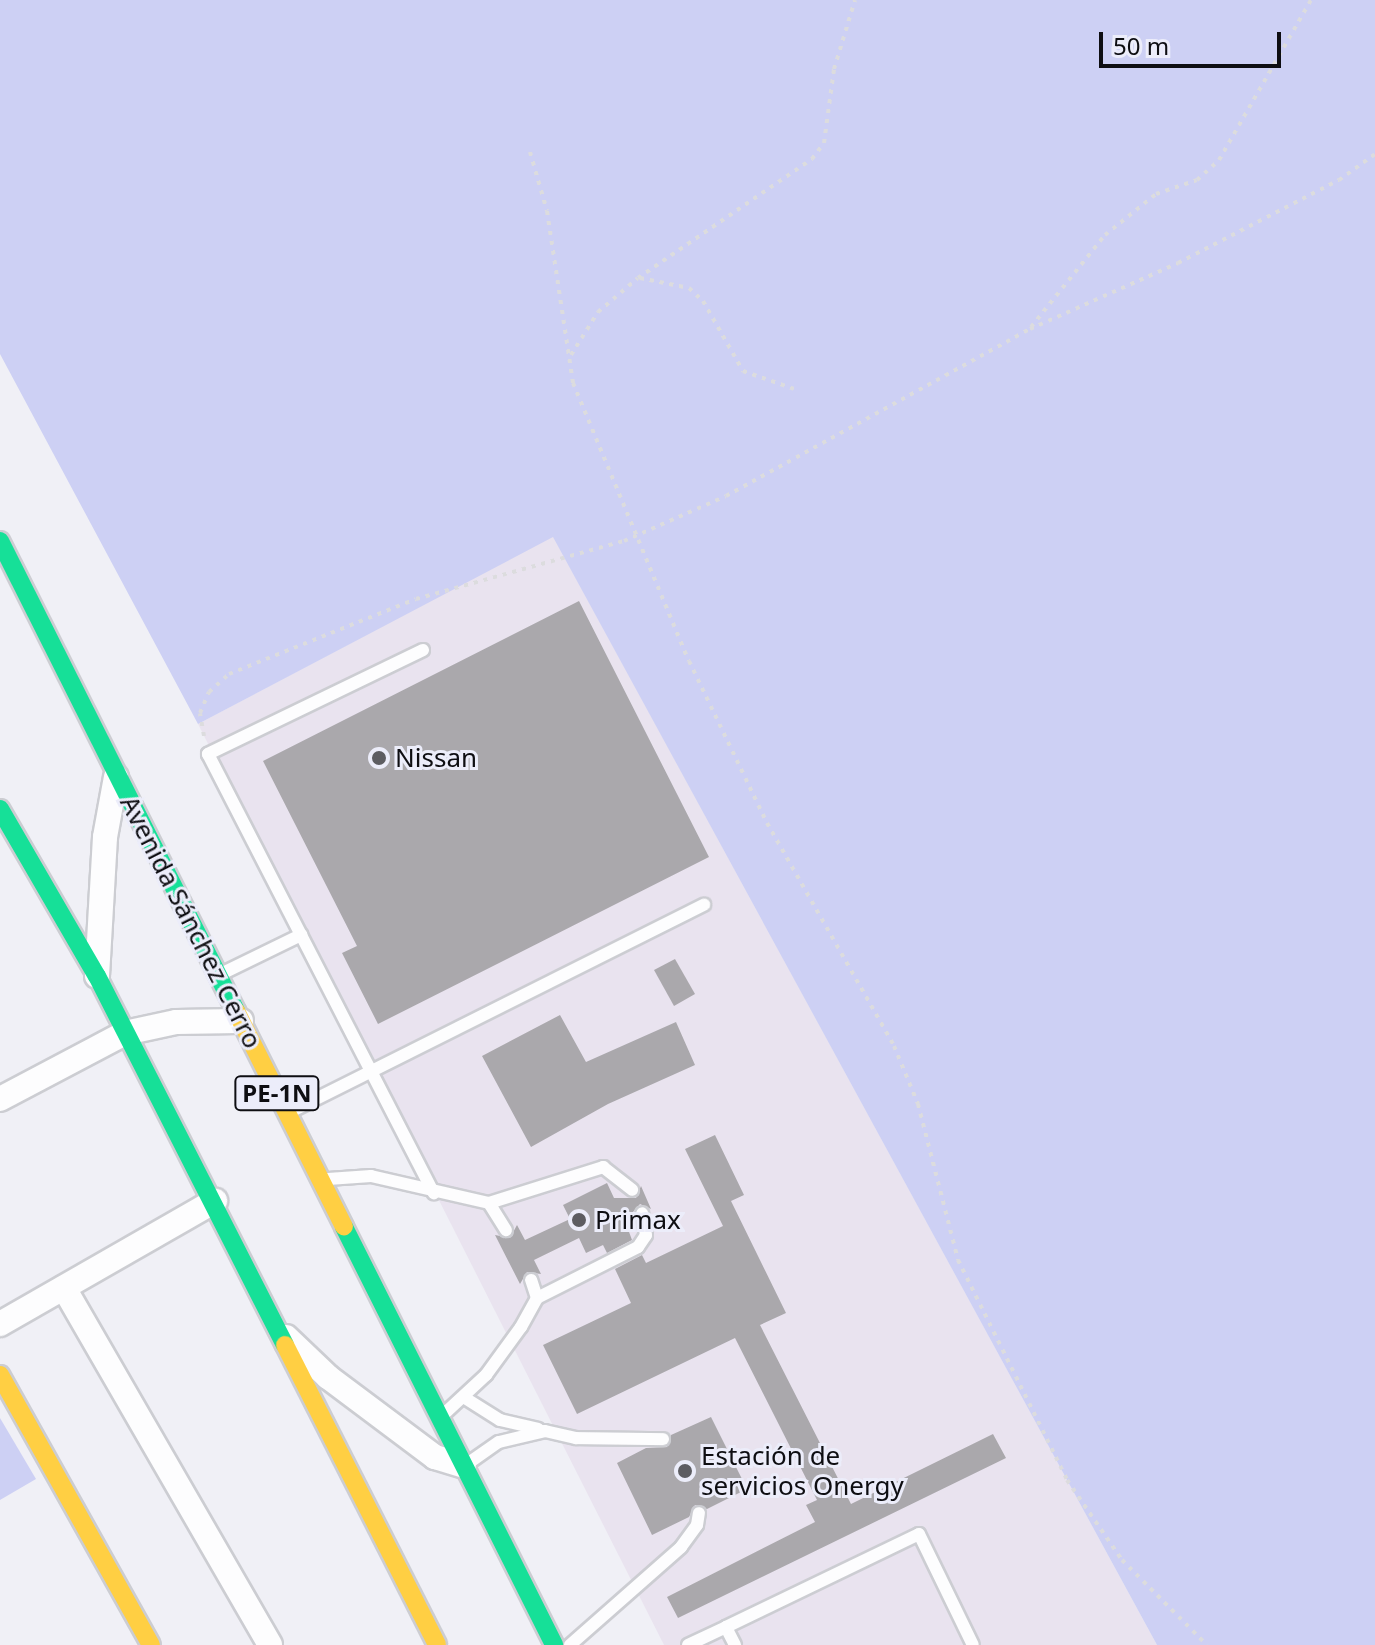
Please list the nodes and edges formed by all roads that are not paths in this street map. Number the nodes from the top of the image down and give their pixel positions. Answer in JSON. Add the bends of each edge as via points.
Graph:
{"nodes":[{"id":1,"x":0,"y":541,"type":"edge"},
{"id":2,"x":423,"y":650,"type":"dead end"},
{"id":3,"x":117,"y":774,"type":"junction"},
{"id":4,"x":0,"y":809,"type":"edge"},
{"id":5,"x":704,"y":905,"type":"dead end"},
{"id":6,"x":301,"y":935,"type":"junction"},
{"id":7,"x":218,"y":975,"type":"junction"},
{"id":8,"x":97,"y":976,"type":"junction"},
{"id":9,"x":241,"y":1021,"type":"junction"},
{"id":10,"x":125,"y":1033,"type":"junction"},
{"id":11,"x":371,"y":1072,"type":"junction"},
{"id":12,"x":0,"y":1099,"type":"edge"},
{"id":13,"x":287,"y":1113,"type":"junction"},
{"id":14,"x":320,"y":1179,"type":"junction"},
{"id":15,"x":632,"y":1190,"type":"dead end"},
{"id":16,"x":434,"y":1193,"type":"junction"},
{"id":17,"x":215,"y":1201,"type":"junction"},
{"id":18,"x":489,"y":1203,"type":"junction"},
{"id":19,"x":642,"y":1213,"type":"dead end"},
{"id":20,"x":506,"y":1230,"type":"dead end"},
{"id":21,"x":531,"y":1280,"type":"dead end"},
{"id":22,"x":64,"y":1288,"type":"junction"},
{"id":23,"x":537,"y":1298,"type":"junction"},
{"id":24,"x":0,"y":1324,"type":"edge"},
{"id":25,"x":281,"y":1333,"type":"junction"},
{"id":26,"x":0,"y":1375,"type":"edge"},
{"id":27,"x":465,"y":1398,"type":"junction"},
{"id":28,"x":440,"y":1418,"type":"junction"},
{"id":29,"x":545,"y":1431,"type":"junction"},
{"id":30,"x":663,"y":1439,"type":"dead end"},
{"id":31,"x":464,"y":1466,"type":"junction"},
{"id":32,"x":699,"y":1513,"type":"dead end"},
{"id":33,"x":726,"y":1627,"type":"junction"},
{"id":34,"x":151,"y":1645,"type":"edge"},
{"id":35,"x":270,"y":1645,"type":"edge"},
{"id":36,"x":437,"y":1645,"type":"edge"},
{"id":37,"x":554,"y":1645,"type":"edge"},
{"id":38,"x":570,"y":1645,"type":"edge"},
{"id":39,"x":688,"y":1645,"type":"edge"},
{"id":40,"x":735,"y":1645,"type":"edge"},
{"id":41,"x":973,"y":1645,"type":"edge"}],
"edges":[{"from":1,"to":3,"type":"main road","name":"Avenida Sánchez Cerro","number":"PE-1N"},
{"from":2,"to":6,"type":"lane","via":[[208,754]]},
{"from":3,"to":7,"type":"main road","name":"Avenida Sánchez Cerro","number":"PE-1N"},
{"from":3,"to":8,"type":"street","via":[[105,837]]},
{"from":4,"to":8,"type":"main road"},
{"from":5,"to":11,"type":"lane"},
{"from":6,"to":7,"type":"lane"},
{"from":6,"to":11,"type":"lane"},
{"from":7,"to":9,"type":"main road","name":"Avenida Sánchez Cerro","number":"PE-1N"},
{"from":8,"to":10,"type":"main road"},
{"from":9,"to":10,"type":"street","via":[[176,1022]]},
{"from":9,"to":13,"type":"main road","name":"Avenida Sánchez Cerro","number":"PE-1N"},
{"from":10,"to":12,"type":"street"},
{"from":10,"to":17,"type":"main road"},
{"from":11,"to":13,"type":"lane"},
{"from":11,"to":16,"type":"lane"},
{"from":13,"to":14,"type":"main road","name":"Avenida Sánchez Cerro","number":"PE-1N"},
{"from":14,"to":16,"type":"lane","via":[[371,1176]]},
{"from":14,"to":28,"type":"main road","name":"Avenida Sánchez Cerro","number":"PE-1N"},
{"from":15,"to":18,"type":"lane","via":[[603,1167]]},
{"from":16,"to":18,"type":"lane"},
{"from":17,"to":22,"type":"street"},
{"from":17,"to":25,"type":"main road"},
{"from":18,"to":20,"type":"lane"},
{"from":19,"to":23,"type":"lane","via":[[646,1235],[638,1247]]},
{"from":21,"to":23,"type":"lane"},
{"from":22,"to":24,"type":"street"},
{"from":22,"to":35,"type":"street"},
{"from":23,"to":27,"type":"lane","via":[[504,1351]]},
{"from":25,"to":31,"type":"street","via":[[328,1377],[435,1457]]},
{"from":25,"to":36,"type":"main road"},
{"from":26,"to":34,"type":"main road"},
{"from":27,"to":28,"type":"lane"},
{"from":27,"to":29,"type":"lane","via":[[500,1420]]},
{"from":28,"to":31,"type":"main road","name":"Avenida Sánchez Cerro","number":"PE-1N"},
{"from":29,"to":30,"type":"lane","via":[[576,1438]]},
{"from":29,"to":31,"type":"lane","via":[[499,1442]]},
{"from":31,"to":37,"type":"main road","name":"Avenida Sánchez Cerro","number":"PE-1N"},
{"from":32,"to":38,"type":"lane","via":[[681,1547]]},
{"from":33,"to":39,"type":"lane"},
{"from":33,"to":40,"type":"lane"},
{"from":33,"to":41,"type":"lane","via":[[919,1534]]}]}
